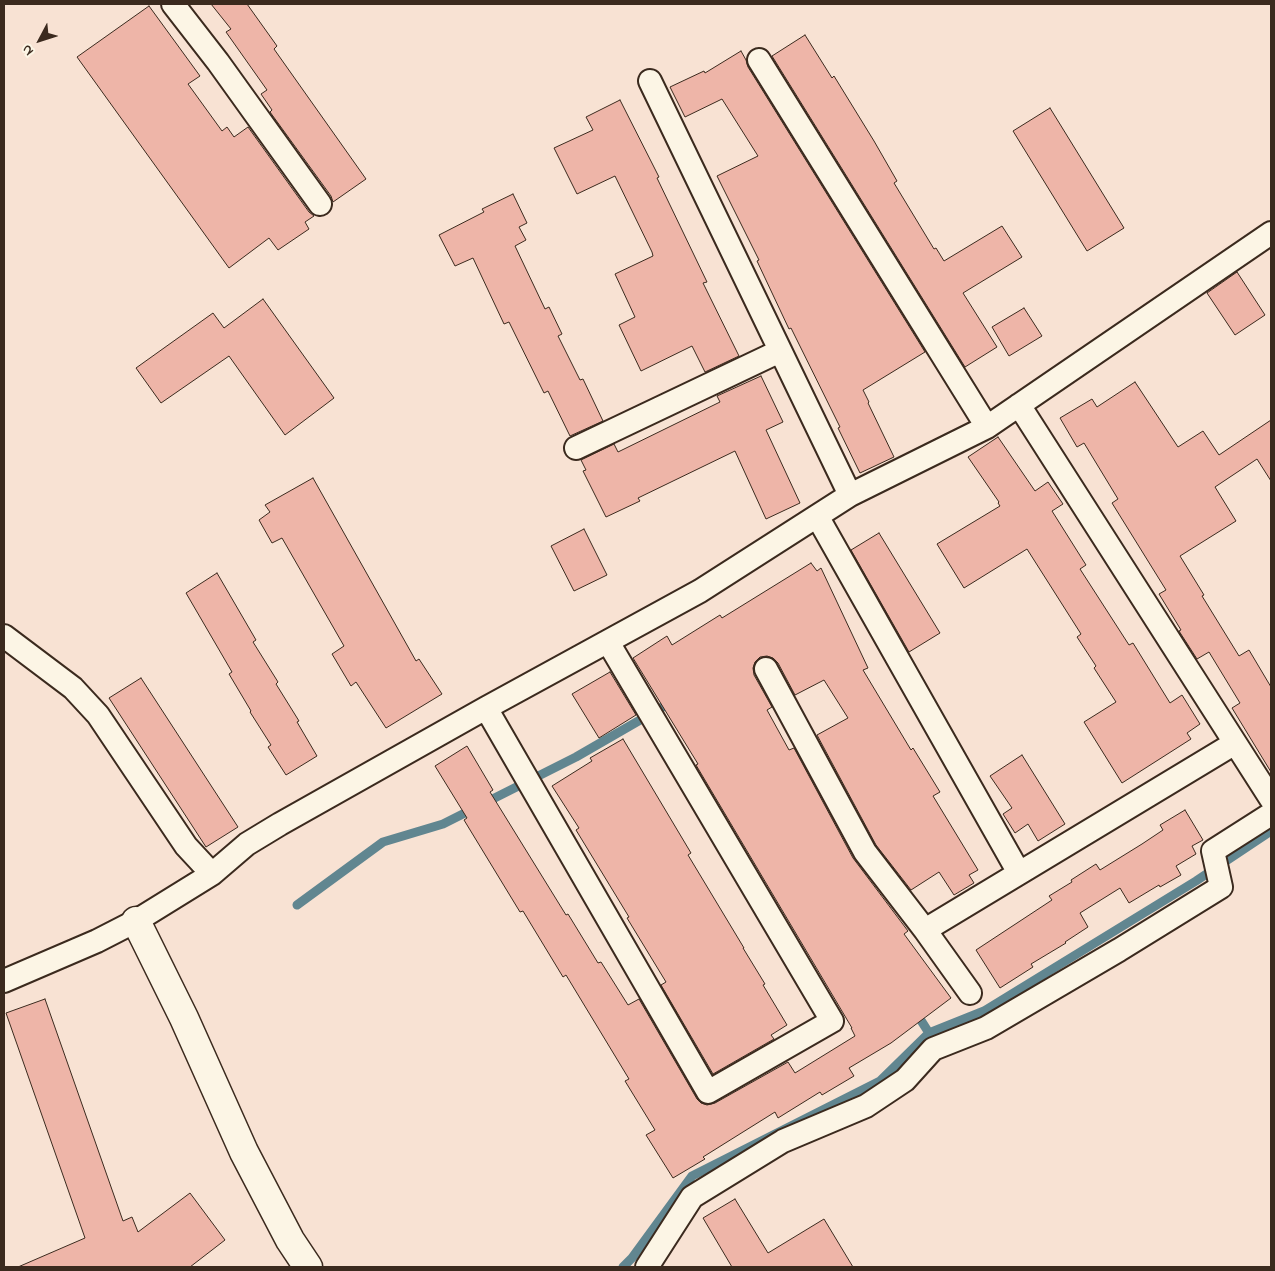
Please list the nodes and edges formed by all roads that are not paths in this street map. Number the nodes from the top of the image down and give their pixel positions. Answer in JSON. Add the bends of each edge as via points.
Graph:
{"nodes":[{"id":1,"x":173,"y":4,"type":"edge"},
{"id":2,"x":759,"y":60,"type":"dead end"},
{"id":3,"x":650,"y":81,"type":"dead end"},
{"id":4,"x":320,"y":204,"type":"dead end"},
{"id":5,"x":1271,"y":233,"type":"edge"},
{"id":6,"x":780,"y":351,"type":"junction"},
{"id":7,"x":1019,"y":405,"type":"junction"},
{"id":8,"x":987,"y":427,"type":"junction"},
{"id":9,"x":576,"y":448,"type":"dead end"},
{"id":10,"x":850,"y":495,"type":"junction"},
{"id":11,"x":817,"y":516,"type":"junction"},
{"id":12,"x":4,"y":636,"type":"edge"},
{"id":13,"x":608,"y":642,"type":"junction"},
{"id":14,"x":766,"y":669,"type":"dead end"},
{"id":15,"x":486,"y":708,"type":"junction"},
{"id":16,"x":1235,"y":742,"type":"junction"},
{"id":17,"x":1271,"y":800,"type":"edge"},
{"id":18,"x":1271,"y":814,"type":"edge"},
{"id":19,"x":1019,"y":873,"type":"junction"},
{"id":20,"x":212,"y":874,"type":"junction"},
{"id":21,"x":136,"y":921,"type":"junction"},
{"id":22,"x":925,"y":930,"type":"junction"},
{"id":23,"x":4,"y":981,"type":"edge"},
{"id":24,"x":970,"y":993,"type":"dead end"},
{"id":25,"x":308,"y":1267,"type":"edge"},
{"id":26,"x":647,"y":1267,"type":"edge"}],
"edges":[{"from":1,"to":4,"type":"street"},
{"from":2,"to":8,"type":"street"},
{"from":3,"to":6,"type":"street"},
{"from":5,"to":7,"type":"street"},
{"from":6,"to":9,"type":"street"},
{"from":6,"to":10,"type":"street"},
{"from":7,"to":8,"type":"street"},
{"from":7,"to":16,"type":"street"},
{"from":8,"to":10,"type":"street"},
{"from":10,"to":11,"type":"street"},
{"from":11,"to":13,"type":"street","via":[[700,591]]},
{"from":11,"to":19,"type":"street"},
{"from":12,"to":20,"type":"street","via":[[72,688],[98,715],[186,846]]},
{"from":13,"to":15,"type":"street"},
{"from":13,"to":15,"type":"street","via":[[832,1022],[708,1092]]},
{"from":14,"to":22,"type":"street","via":[[865,852]]},
{"from":15,"to":20,"type":"street","via":[[280,824],[247,844]]},
{"from":16,"to":17,"type":"street"},
{"from":16,"to":19,"type":"street"},
{"from":18,"to":26,"type":"street","via":[[1213,852],[1221,887],[986,1028],[933,1049],[906,1080],[866,1106],[783,1141],[692,1198]]},
{"from":19,"to":22,"type":"street"},
{"from":20,"to":21,"type":"street"},
{"from":21,"to":23,"type":"street","via":[[97,942]]},
{"from":21,"to":25,"type":"street","via":[[244,1152],[290,1240]]},
{"from":22,"to":24,"type":"street"}]}
